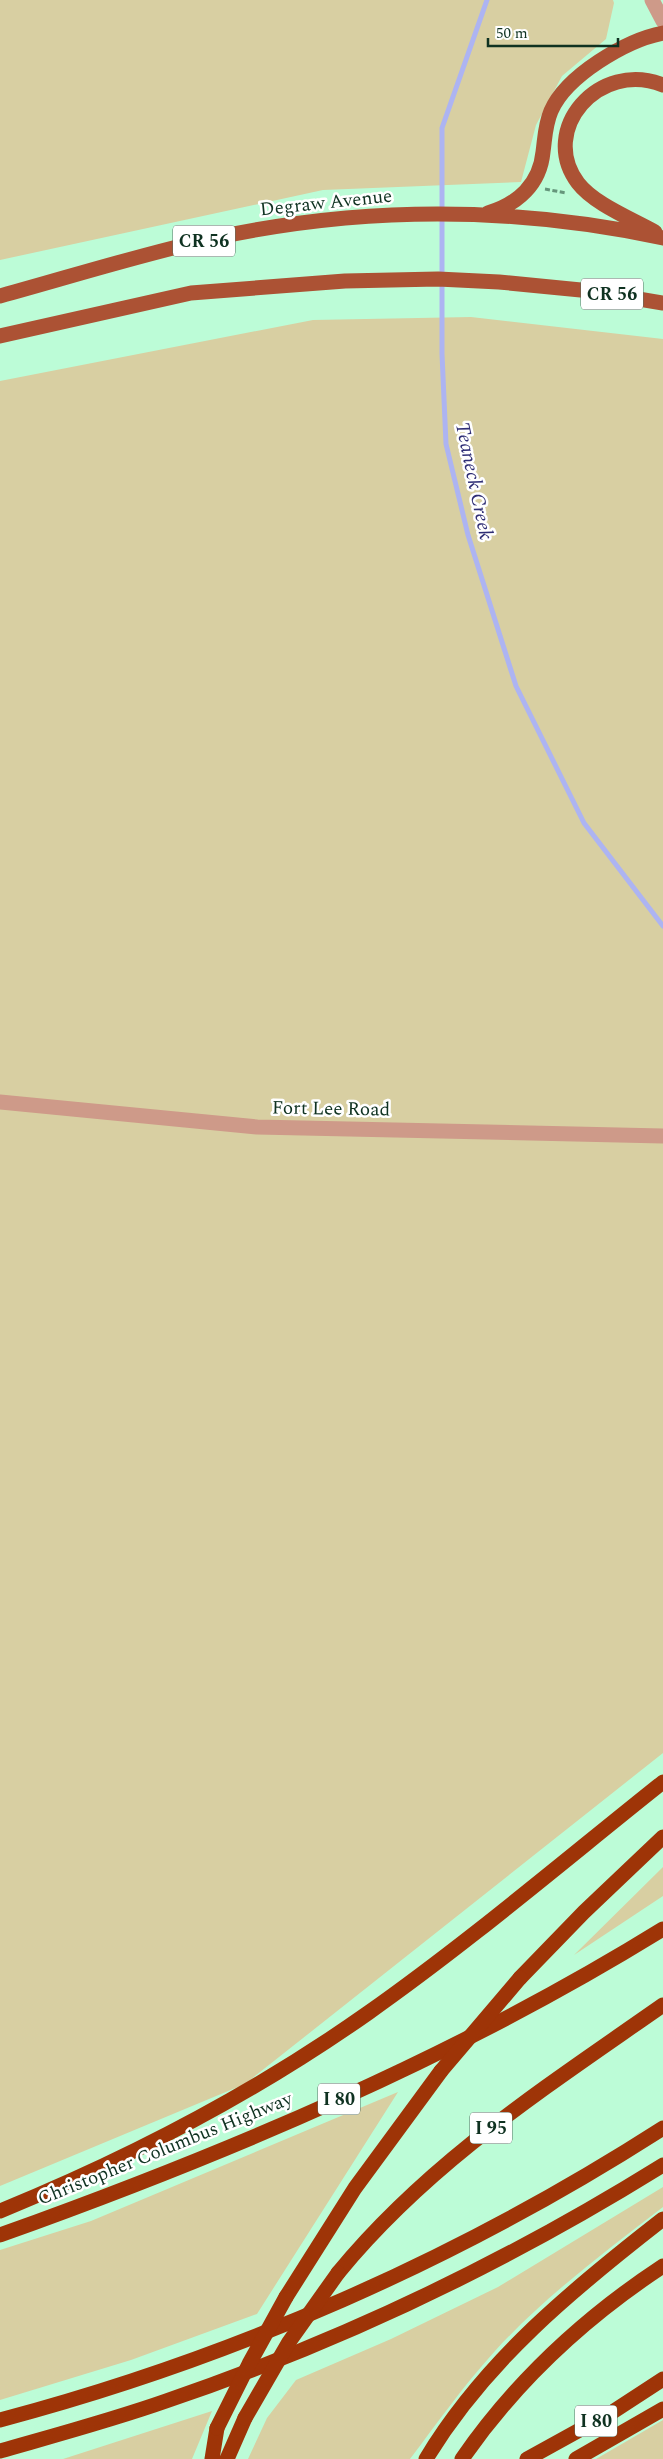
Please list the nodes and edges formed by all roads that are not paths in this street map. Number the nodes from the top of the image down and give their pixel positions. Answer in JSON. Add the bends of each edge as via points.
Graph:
{"nodes":[{"id":1,"x":652,"y":0,"type":"edge"},
{"id":2,"x":663,"y":21,"type":"edge"},
{"id":3,"x":663,"y":33,"type":"edge"},
{"id":4,"x":663,"y":84,"type":"edge"},
{"id":5,"x":483,"y":215,"type":"junction"},
{"id":6,"x":663,"y":237,"type":"edge"},
{"id":7,"x":0,"y":296,"type":"edge"},
{"id":8,"x":663,"y":303,"type":"edge"},
{"id":9,"x":0,"y":336,"type":"edge"},
{"id":10,"x":0,"y":1102,"type":"edge"},
{"id":11,"x":663,"y":1136,"type":"edge"},
{"id":12,"x":663,"y":1782,"type":"edge"},
{"id":13,"x":663,"y":1837,"type":"edge"},
{"id":14,"x":663,"y":1929,"type":"edge"},
{"id":15,"x":663,"y":2005,"type":"edge"},
{"id":16,"x":663,"y":2128,"type":"edge"},
{"id":17,"x":663,"y":2164,"type":"edge"},
{"id":18,"x":0,"y":2211,"type":"edge"},
{"id":19,"x":663,"y":2219,"type":"edge"},
{"id":20,"x":0,"y":2235,"type":"edge"},
{"id":21,"x":663,"y":2266,"type":"edge"},
{"id":22,"x":663,"y":2379,"type":"edge"},
{"id":23,"x":663,"y":2409,"type":"edge"},
{"id":24,"x":0,"y":2420,"type":"edge"},
{"id":25,"x":0,"y":2451,"type":"edge"},
{"id":26,"x":212,"y":2459,"type":"edge"},
{"id":27,"x":226,"y":2459,"type":"edge"},
{"id":28,"x":426,"y":2459,"type":"edge"},
{"id":29,"x":462,"y":2459,"type":"edge"},
{"id":30,"x":527,"y":2459,"type":"edge"},
{"id":31,"x":576,"y":2459,"type":"edge"}],
"edges":[{"from":1,"to":2,"type":"street"},
{"from":3,"to":5,"type":"main road","via":[[641,40],[593,65],[569,84],[549,116],[536,180],[509,204]]},
{"from":4,"to":6,"type":"main road","via":[[635,78],[611,82],[595,91],[573,118],[567,150],[573,175],[588,194]]},
{"from":5,"to":6,"type":"main road","name":"Degraw Avenue","number":"CR 56","via":[[577,223]]},
{"from":5,"to":7,"type":"main road","name":"Degraw Avenue","number":"CR 56","via":[[412,214],[311,222],[218,237]]},
{"from":8,"to":9,"type":"main road","number":"CR 56","via":[[561,287],[461,280],[345,281],[191,292]]},
{"from":10,"to":11,"type":"street","name":"Fort Lee Road","via":[[220,1126]]},
{"from":12,"to":18,"type":"highway","via":[[410,1983],[319,2046],[175,2132]]},
{"from":13,"to":26,"type":"highway","bridge":true,"via":[[520,1978],[441,2071],[350,2195],[248,2364],[218,2428]]},
{"from":14,"to":20,"type":"highway","name":"Christopher Columbus Highway","number":"I 80","via":[[540,2001],[371,2084],[180,2167]]},
{"from":15,"to":27,"type":"highway","number":"I 95","bridge":true,"via":[[494,2124],[433,2174],[377,2229],[338,2274],[289,2342],[245,2418]]},
{"from":16,"to":24,"type":"highway","via":[[512,2217],[369,2287],[252,2337],[176,2365]]},
{"from":17,"to":25,"type":"highway","via":[[502,2257],[350,2330],[168,2401]]},
{"from":19,"to":28,"type":"highway","via":[[524,2336],[476,2388]]},
{"from":21,"to":29,"type":"highway","via":[[564,2341],[509,2398]]},
{"from":22,"to":30,"type":"highway","number":"I 80","via":[[614,2411]]},
{"from":23,"to":31,"type":"highway"}]}
